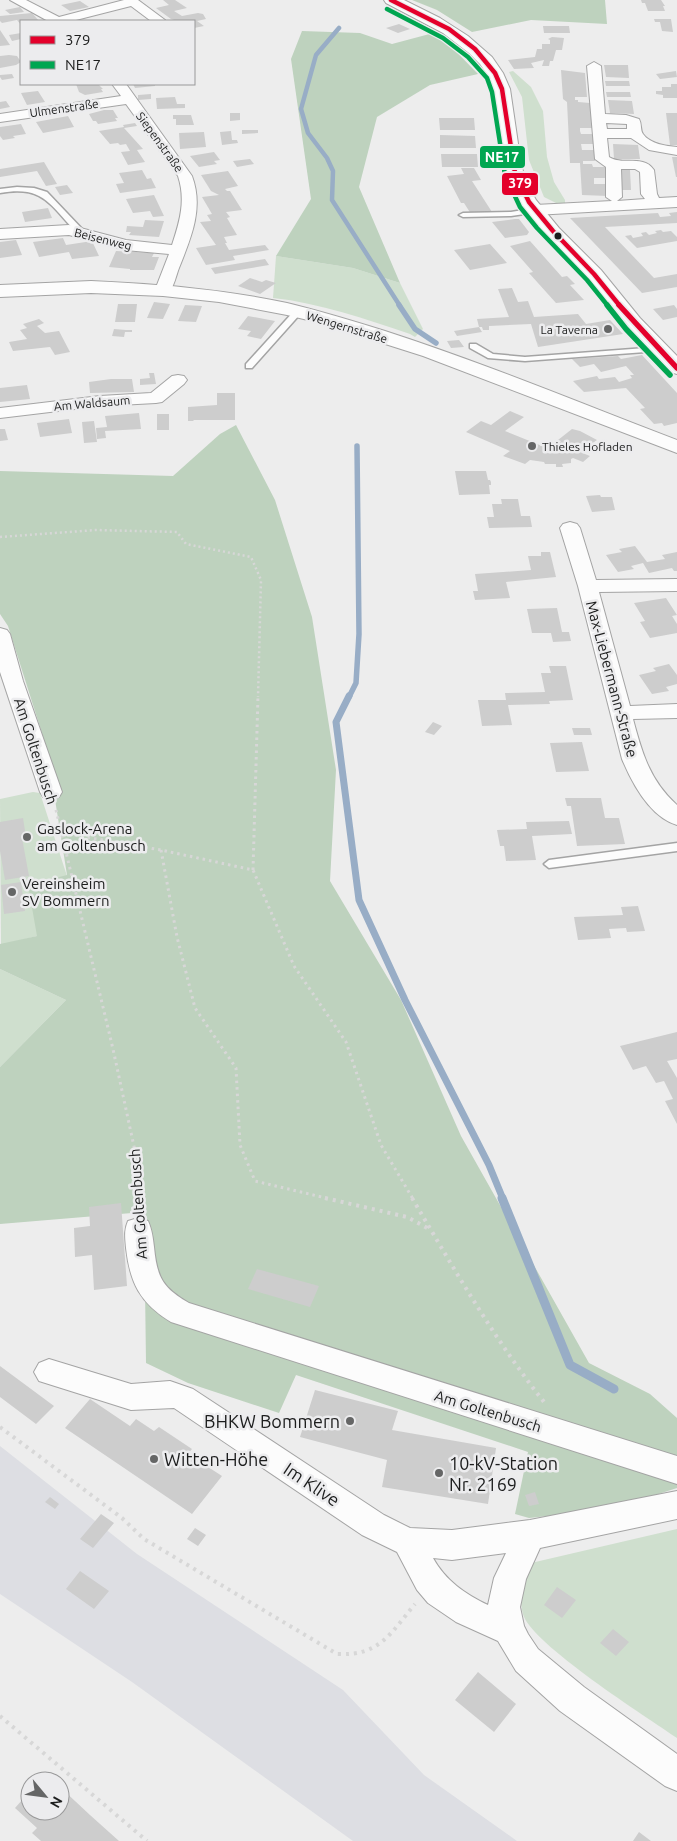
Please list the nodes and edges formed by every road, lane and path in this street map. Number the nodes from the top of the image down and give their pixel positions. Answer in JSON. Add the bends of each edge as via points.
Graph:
{"nodes":[{"id":1,"x":16,"y":0,"type":"edge"},
{"id":2,"x":391,"y":0,"type":"edge"},
{"id":3,"x":132,"y":1,"type":"edge"},
{"id":4,"x":56,"y":20,"type":"edge"},
{"id":5,"x":62,"y":20,"type":"edge"},
{"id":6,"x":158,"y":20,"type":"dead end"},
{"id":7,"x":594,"y":66,"type":"dead end"},
{"id":8,"x":121,"y":85,"type":"edge"},
{"id":9,"x":129,"y":98,"type":"junction"},
{"id":10,"x":0,"y":118,"type":"edge"},
{"id":11,"x":600,"y":126,"type":"junction"},
{"id":12,"x":677,"y":151,"type":"edge"},
{"id":13,"x":613,"y":165,"type":"junction"},
{"id":14,"x":0,"y":191,"type":"edge"},
{"id":15,"x":614,"y":197,"type":"dead end"},
{"id":16,"x":677,"y":202,"type":"edge"},
{"id":17,"x":655,"y":204,"type":"junction"},
{"id":18,"x":535,"y":210,"type":"junction"},
{"id":19,"x":463,"y":215,"type":"dead end"},
{"id":20,"x":80,"y":232,"type":"junction"},
{"id":21,"x":0,"y":234,"type":"edge"},
{"id":22,"x":177,"y":250,"type":"junction"},
{"id":23,"x":163,"y":290,"type":"junction"},
{"id":24,"x":0,"y":291,"type":"edge"},
{"id":25,"x":298,"y":312,"type":"junction"},
{"id":26,"x":473,"y":346,"type":"dead end"},
{"id":27,"x":659,"y":349,"type":"junction"},
{"id":28,"x":249,"y":366,"type":"dead end"},
{"id":29,"x":677,"y":368,"type":"edge"},
{"id":30,"x":178,"y":380,"type":"dead end"},
{"id":31,"x":0,"y":413,"type":"edge"},
{"id":32,"x":677,"y":447,"type":"edge"},
{"id":33,"x":570,"y":528,"type":"dead end"},
{"id":34,"x":0,"y":537,"type":"edge"},
{"id":35,"x":677,"y":585,"type":"edge"},
{"id":36,"x":588,"y":586,"type":"junction"},
{"id":37,"x":0,"y":634,"type":"edge"},
{"id":38,"x":677,"y":711,"type":"edge"},
{"id":39,"x":621,"y":713,"type":"junction"},
{"id":40,"x":51,"y":792,"type":"joint"},
{"id":41,"x":677,"y":817,"type":"edge"},
{"id":42,"x":62,"y":833,"type":"junction"},
{"id":43,"x":677,"y":847,"type":"edge"},
{"id":44,"x":161,"y":850,"type":"junction"},
{"id":45,"x":549,"y":864,"type":"dead end"},
{"id":46,"x":252,"y":870,"type":"junction"},
{"id":47,"x":138,"y":1229,"type":"joint"},
{"id":48,"x":431,"y":1230,"type":"junction"},
{"id":49,"x":49,"y":1372,"type":"dead end"},
{"id":50,"x":0,"y":1427,"type":"edge"},
{"id":51,"x":574,"y":1438,"type":"junction"},
{"id":52,"x":677,"y":1470,"type":"edge"},
{"id":53,"x":677,"y":1505,"type":"edge"},
{"id":54,"x":530,"y":1535,"type":"junction"},
{"id":55,"x":408,"y":1542,"type":"junction"},
{"id":56,"x":432,"y":1584,"type":"junction"},
{"id":57,"x":509,"y":1630,"type":"junction"},
{"id":58,"x":0,"y":1716,"type":"edge"},
{"id":59,"x":677,"y":1774,"type":"edge"},
{"id":60,"x":147,"y":1841,"type":"edge"}],
"edges":[{"from":1,"to":4,"type":"street"},
{"from":2,"to":18,"type":"main road","via":[[446,28],[475,51],[495,74],[505,104],[515,174]]},
{"from":3,"to":5,"type":"street"},
{"from":3,"to":6,"type":"street"},
{"from":7,"to":11,"type":"street"},
{"from":8,"to":9,"type":"street","name":"Siepenstraße"},
{"from":9,"to":10,"type":"street","name":"Ulmenstraße"},
{"from":9,"to":22,"type":"street","name":"Siepenstraße","via":[[188,182],[189,208]]},
{"from":11,"to":12,"type":"street","via":[[634,134],[660,150]]},
{"from":11,"to":13,"type":"street","via":[[602,160]]},
{"from":13,"to":15,"type":"street"},
{"from":13,"to":17,"type":"street","via":[[643,166],[647,170],[649,194]]},
{"from":14,"to":20,"type":"lane","via":[[19,189],[44,194]]},
{"from":16,"to":17,"type":"street"},
{"from":17,"to":18,"type":"street"},
{"from":18,"to":19,"type":"lane"},
{"from":18,"to":27,"type":"main road"},
{"from":20,"to":21,"type":"street","name":"Beisenweg","via":[[48,230]]},
{"from":20,"to":22,"type":"street","name":"Beisenweg","via":[[125,245]]},
{"from":22,"to":23,"type":"street","name":"Siepenstraße"},
{"from":23,"to":24,"type":"main road","name":"Wengernstraße","via":[[91,287]]},
{"from":23,"to":25,"type":"main road","name":"Wengernstraße","via":[[219,296]]},
{"from":25,"to":28,"type":"lane"},
{"from":25,"to":32,"type":"main road","name":"Wengernstraße","via":[[430,352]]},
{"from":26,"to":27,"type":"lane","via":[[491,356],[526,359]]},
{"from":27,"to":29,"type":"main road"},
{"from":30,"to":31,"type":"street","name":"Am Waldsaum","via":[[156,398]]},
{"from":33,"to":36,"type":"street","name":"Max-Liebermann-Straße"},
{"from":34,"to":46,"type":"path","via":[[96,530],[176,532],[186,544],[251,557],[261,580]]},
{"from":35,"to":36,"type":"street"},
{"from":36,"to":39,"type":"street","name":"Max-Liebermann-Straße"},
{"from":37,"to":40,"type":"street","name":"Am Goltenbusch"},
{"from":38,"to":39,"type":"street"},
{"from":39,"to":41,"type":"street","name":"Max-Liebermann-Straße","via":[[632,760],[639,775]]},
{"from":40,"to":42,"type":"path","name":"Am Goltenbusch"},
{"from":42,"to":44,"type":"path"},
{"from":42,"to":47,"type":"path","name":"Am Goltenbusch","via":[[114,1048],[135,1151]]},
{"from":43,"to":45,"type":"lane"},
{"from":44,"to":46,"type":"path"},
{"from":44,"to":48,"type":"path","via":[[176,937],[195,1008],[236,1068],[240,1145],[255,1181],[407,1217]]},
{"from":46,"to":48,"type":"path","via":[[294,966],[346,1042],[381,1145]]},
{"from":47,"to":51,"type":"street","name":"Am Goltenbusch","via":[[146,1283],[165,1305],[181,1314]]},
{"from":48,"to":51,"type":"path","via":[[524,1377]]},
{"from":49,"to":55,"type":"street","name":"Im Klive","via":[[131,1397],[170,1394],[183,1398],[373,1525]]},
{"from":50,"to":56,"type":"path","via":[[122,1518],[144,1539],[337,1654],[366,1654],[377,1647]]},
{"from":51,"to":52,"type":"street","name":"Am Goltenbusch"},
{"from":53,"to":54,"type":"street","name":"Im Klive"},
{"from":54,"to":55,"type":"street","name":"Im Klive","via":[[452,1544]]},
{"from":54,"to":57,"type":"street","via":[[506,1591],[504,1606]]},
{"from":55,"to":56,"type":"street"},
{"from":56,"to":57,"type":"street","via":[[472,1614]]},
{"from":57,"to":59,"type":"street","via":[[527,1660],[572,1699]]},
{"from":58,"to":60,"type":"path"}]}
